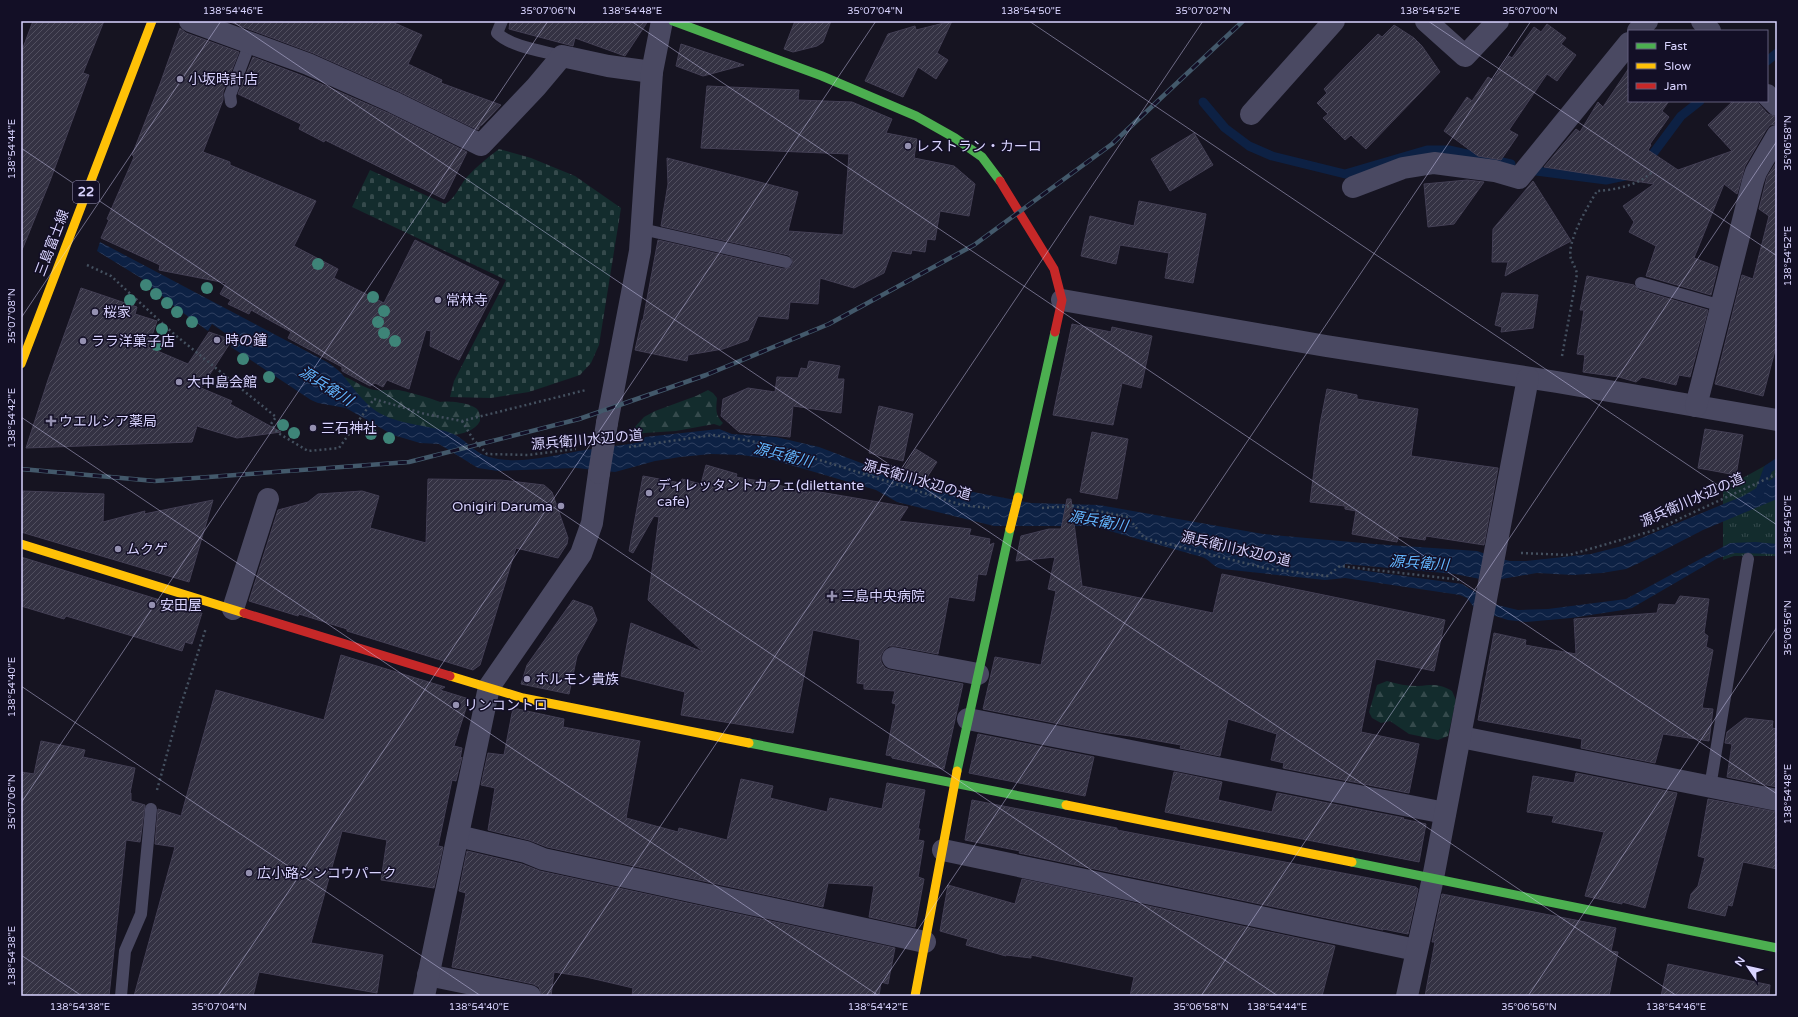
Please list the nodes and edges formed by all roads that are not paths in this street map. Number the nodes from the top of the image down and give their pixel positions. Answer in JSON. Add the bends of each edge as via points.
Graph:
{"nodes":[{"id":1,"x":152,"y":21,"type":"edge"},
{"id":2,"x":190,"y":21,"type":"edge"},
{"id":3,"x":502,"y":21,"type":"edge"},
{"id":4,"x":662,"y":21,"type":"edge"},
{"id":5,"x":673,"y":21,"type":"edge"},
{"id":6,"x":1334,"y":21,"type":"edge"},
{"id":7,"x":1426,"y":21,"type":"edge"},
{"id":8,"x":1498,"y":21,"type":"edge"},
{"id":9,"x":1646,"y":21,"type":"edge"},
{"id":10,"x":1702,"y":21,"type":"edge"},
{"id":11,"x":1639,"y":30,"type":"edge"},
{"id":12,"x":1709,"y":30,"type":"edge"},
{"id":13,"x":250,"y":43,"type":"junction"},
{"id":14,"x":1628,"y":44,"type":"edge"},
{"id":15,"x":562,"y":56,"type":"junction"},
{"id":16,"x":652,"y":72,"type":"junction"},
{"id":17,"x":1768,"y":96,"type":"edge"},
{"id":18,"x":231,"y":102,"type":"dead end"},
{"id":19,"x":1777,"y":105,"type":"edge"},
{"id":20,"x":1251,"y":114,"type":"dead end"},
{"id":21,"x":1777,"y":136,"type":"edge"},
{"id":22,"x":1353,"y":187,"type":"dead end"},
{"id":23,"x":642,"y":228,"type":"junction"},
{"id":24,"x":786,"y":262,"type":"dead end"},
{"id":25,"x":1641,"y":283,"type":"dead end"},
{"id":26,"x":1062,"y":300,"type":"junction"},
{"id":27,"x":1722,"y":306,"type":"junction"},
{"id":28,"x":21,"y":364,"type":"edge"},
{"id":29,"x":1528,"y":378,"type":"junction"},
{"id":30,"x":1696,"y":406,"type":"junction"},
{"id":31,"x":1777,"y":420,"type":"edge"},
{"id":32,"x":268,"y":498,"type":"dead end"},
{"id":33,"x":21,"y":544,"type":"edge"},
{"id":34,"x":1748,"y":559,"type":"dead end"},
{"id":35,"x":224,"y":606,"type":"junction"},
{"id":36,"x":893,"y":658,"type":"dead end"},
{"id":37,"x":978,"y":674,"type":"junction"},
{"id":38,"x":489,"y":687,"type":"junction"},
{"id":39,"x":968,"y":719,"type":"junction"},
{"id":40,"x":1460,"y":737,"type":"junction"},
{"id":41,"x":954,"y":783,"type":"junction"},
{"id":42,"x":1710,"y":787,"type":"junction"},
{"id":43,"x":1777,"y":800,"type":"edge"},
{"id":44,"x":151,"y":809,"type":"road end"},
{"id":45,"x":1445,"y":813,"type":"junction"},
{"id":46,"x":458,"y":836,"type":"junction"},
{"id":47,"x":942,"y":850,"type":"junction"},
{"id":48,"x":1434,"y":878,"type":"junction"},
{"id":49,"x":925,"y":942,"type":"junction"},
{"id":50,"x":1777,"y":948,"type":"edge"},
{"id":51,"x":1416,"y":950,"type":"junction"},
{"id":52,"x":428,"y":975,"type":"junction"},
{"id":53,"x":121,"y":996,"type":"edge"},
{"id":54,"x":424,"y":996,"type":"edge"},
{"id":55,"x":530,"y":996,"type":"edge"},
{"id":56,"x":915,"y":996,"type":"edge"},
{"id":57,"x":1407,"y":996,"type":"edge"}],
"edges":[{"from":1,"to":28,"type":"street","name":"三島富士線","number":"22"},
{"from":2,"to":13,"type":"street"},
{"from":3,"to":15,"type":"lane","via":[[497,33],[500,36],[512,42]]},
{"from":4,"to":16,"type":"street"},
{"from":5,"to":26,"type":"street","via":[[822,76],[916,116],[982,157],[997,176],[1054,269]]},
{"from":6,"to":20,"type":"street"},
{"from":7,"to":8,"type":"street","via":[[1465,56]]},
{"from":9,"to":11,"type":"street"},
{"from":10,"to":12,"type":"street"},
{"from":13,"to":15,"type":"street","via":[[316,68],[481,145]]},
{"from":13,"to":18,"type":"lane","via":[[230,95]]},
{"from":14,"to":22,"type":"street","via":[[1520,178],[1495,171],[1434,163],[1403,168]]},
{"from":15,"to":16,"type":"street"},
{"from":16,"to":23,"type":"street"},
{"from":17,"to":19,"type":"street"},
{"from":21,"to":27,"type":"street","via":[[1753,181]]},
{"from":23,"to":24,"type":"lane"},
{"from":23,"to":38,"type":"street","bridge":true,"via":[[592,523],[580,554],[564,580]]},
{"from":25,"to":27,"type":"lane"},
{"from":26,"to":29,"type":"street","via":[[1318,345]]},
{"from":26,"to":37,"type":"street","bridge":true},
{"from":27,"to":30,"type":"street"},
{"from":29,"to":30,"type":"street"},
{"from":29,"to":40,"type":"street"},
{"from":30,"to":31,"type":"street"},
{"from":32,"to":35,"type":"street"},
{"from":33,"to":35,"type":"street"},
{"from":34,"to":42,"type":"lane"},
{"from":35,"to":38,"type":"street"},
{"from":36,"to":37,"type":"street"},
{"from":37,"to":39,"type":"street"},
{"from":38,"to":41,"type":"street","via":[[523,698]]},
{"from":38,"to":46,"type":"street"},
{"from":39,"to":41,"type":"street"},
{"from":39,"to":45,"type":"street"},
{"from":40,"to":42,"type":"street"},
{"from":40,"to":45,"type":"street"},
{"from":41,"to":47,"type":"street"},
{"from":41,"to":48,"type":"street"},
{"from":42,"to":43,"type":"street"},
{"from":44,"to":53,"type":"lane","via":[[141,914],[125,951]]},
{"from":45,"to":48,"type":"street"},
{"from":46,"to":49,"type":"street","via":[[526,852],[543,859]]},
{"from":46,"to":52,"type":"street"},
{"from":47,"to":49,"type":"street"},
{"from":47,"to":51,"type":"street"},
{"from":48,"to":50,"type":"street"},
{"from":48,"to":51,"type":"street"},
{"from":49,"to":56,"type":"street"},
{"from":51,"to":57,"type":"street"},
{"from":52,"to":54,"type":"street"},
{"from":52,"to":55,"type":"street"}]}
